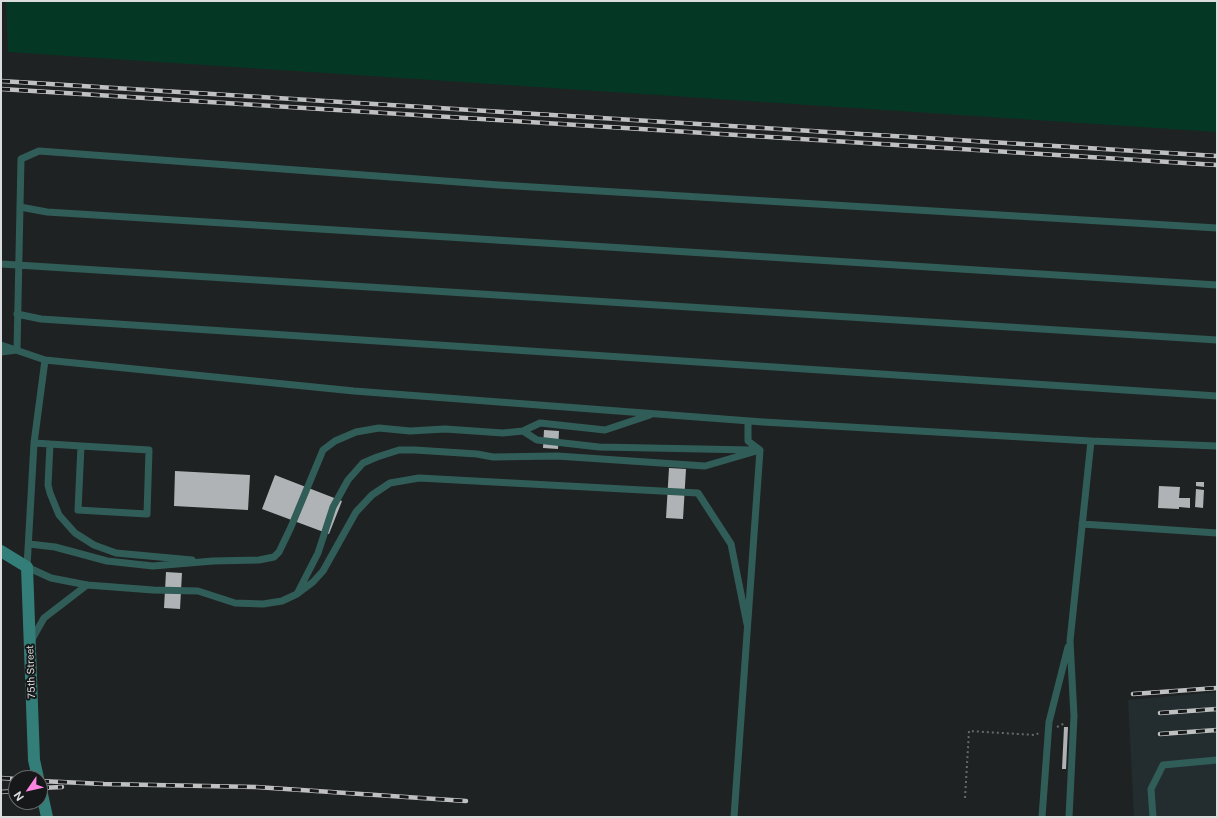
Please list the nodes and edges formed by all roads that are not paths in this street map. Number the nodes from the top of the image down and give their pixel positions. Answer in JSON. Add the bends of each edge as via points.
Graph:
{"nodes":[{"id":1,"x":20,"y":207,"type":"junction"},
{"id":2,"x":1217,"y":228,"type":"edge"},
{"id":3,"x":1,"y":264,"type":"edge"},
{"id":4,"x":18,"y":265,"type":"junction"},
{"id":5,"x":1217,"y":285,"type":"edge"},
{"id":6,"x":17,"y":314,"type":"junction"},
{"id":7,"x":1217,"y":340,"type":"edge"},
{"id":8,"x":1,"y":345,"type":"edge"},
{"id":9,"x":16,"y":350,"type":"junction"},
{"id":10,"x":1,"y":352,"type":"edge"},
{"id":11,"x":45,"y":360,"type":"junction"},
{"id":12,"x":1217,"y":396,"type":"edge"},
{"id":13,"x":654,"y":414,"type":"junction"},
{"id":14,"x":748,"y":421,"type":"junction"},
{"id":15,"x":523,"y":431,"type":"junction"},
{"id":16,"x":1091,"y":441,"type":"junction"},
{"id":17,"x":34,"y":443,"type":"junction"},
{"id":18,"x":50,"y":444,"type":"junction"},
{"id":19,"x":81,"y":446,"type":"junction"},
{"id":20,"x":1217,"y":446,"type":"edge"},
{"id":21,"x":760,"y":450,"type":"junction"},
{"id":22,"x":1082,"y":524,"type":"junction"},
{"id":23,"x":1217,"y":533,"type":"edge"},
{"id":24,"x":29,"y":544,"type":"junction"},
{"id":25,"x":1,"y":551,"type":"edge"},
{"id":26,"x":213,"y":562,"type":"junction"},
{"id":27,"x":27,"y":566,"type":"junction"},
{"id":28,"x":87,"y":584,"type":"junction"},
{"id":29,"x":297,"y":594,"type":"junction"},
{"id":30,"x":748,"y":624,"type":"junction"},
{"id":31,"x":1070,"y":642,"type":"junction"},
{"id":32,"x":30,"y":643,"type":"junction"},
{"id":33,"x":1217,"y":760,"type":"edge"},
{"id":34,"x":36,"y":770,"type":"edge"},
{"id":35,"x":734,"y":817,"type":"edge"},
{"id":36,"x":1042,"y":817,"type":"edge"},
{"id":37,"x":1069,"y":817,"type":"edge"},
{"id":38,"x":1153,"y":817,"type":"edge"}],
"edges":[{"from":1,"to":2,"type":"lane","via":[[21,159],[39,151],[499,185]]},
{"from":1,"to":4,"type":"lane"},
{"from":1,"to":5,"type":"lane","via":[[47,212]]},
{"from":3,"to":4,"type":"lane"},
{"from":4,"to":6,"type":"lane"},
{"from":4,"to":7,"type":"lane"},
{"from":6,"to":9,"type":"lane"},
{"from":6,"to":12,"type":"lane","via":[[41,319]]},
{"from":8,"to":9,"type":"lane"},
{"from":9,"to":10,"type":"lane"},
{"from":9,"to":11,"type":"lane"},
{"from":11,"to":13,"type":"lane","via":[[354,391]]},
{"from":11,"to":17,"type":"lane"},
{"from":13,"to":14,"type":"lane"},
{"from":13,"to":15,"type":"lane","via":[[605,430],[540,423]]},
{"from":14,"to":16,"type":"lane"},
{"from":14,"to":21,"type":"lane","via":[[748,441]]},
{"from":15,"to":21,"type":"lane","via":[[537,440],[599,447]]},
{"from":15,"to":26,"type":"lane","via":[[503,433],[379,428],[356,432],[335,441],[323,450],[280,552],[259,560]]},
{"from":16,"to":20,"type":"lane"},
{"from":16,"to":22,"type":"lane"},
{"from":17,"to":18,"type":"lane"},
{"from":17,"to":24,"type":"lane"},
{"from":18,"to":19,"type":"lane"},
{"from":18,"to":26,"type":"lane","via":[[50,493],[59,515],[75,533],[94,545],[116,553]]},
{"from":19,"to":19,"type":"lane","via":[[149,450],[147,514],[78,510]]},
{"from":21,"to":29,"type":"lane","via":[[705,466],[557,456],[493,457],[399,450],[363,463],[348,480],[333,507],[318,553]]},
{"from":21,"to":30,"type":"lane"},
{"from":22,"to":23,"type":"lane"},
{"from":22,"to":31,"type":"lane"},
{"from":24,"to":26,"type":"lane","via":[[107,561],[153,566]]},
{"from":24,"to":27,"type":"lane"},
{"from":25,"to":27,"type":"street"},
{"from":27,"to":28,"type":"lane","via":[[51,578]]},
{"from":27,"to":32,"type":"street","name":"75th Street"},
{"from":28,"to":29,"type":"lane","via":[[198,591],[235,603],[263,604],[282,601]]},
{"from":28,"to":32,"type":"lane","via":[[44,618]]},
{"from":29,"to":30,"type":"lane","via":[[323,571],[356,512],[372,495],[390,483],[419,478],[698,493],[731,544]]},
{"from":30,"to":35,"type":"lane"},
{"from":31,"to":36,"type":"lane","via":[[1049,722]]},
{"from":31,"to":37,"type":"lane","via":[[1074,716]]},
{"from":32,"to":34,"type":"street","name":"75th Street"},
{"from":33,"to":38,"type":"lane","via":[[1164,765],[1151,789]]}]}
